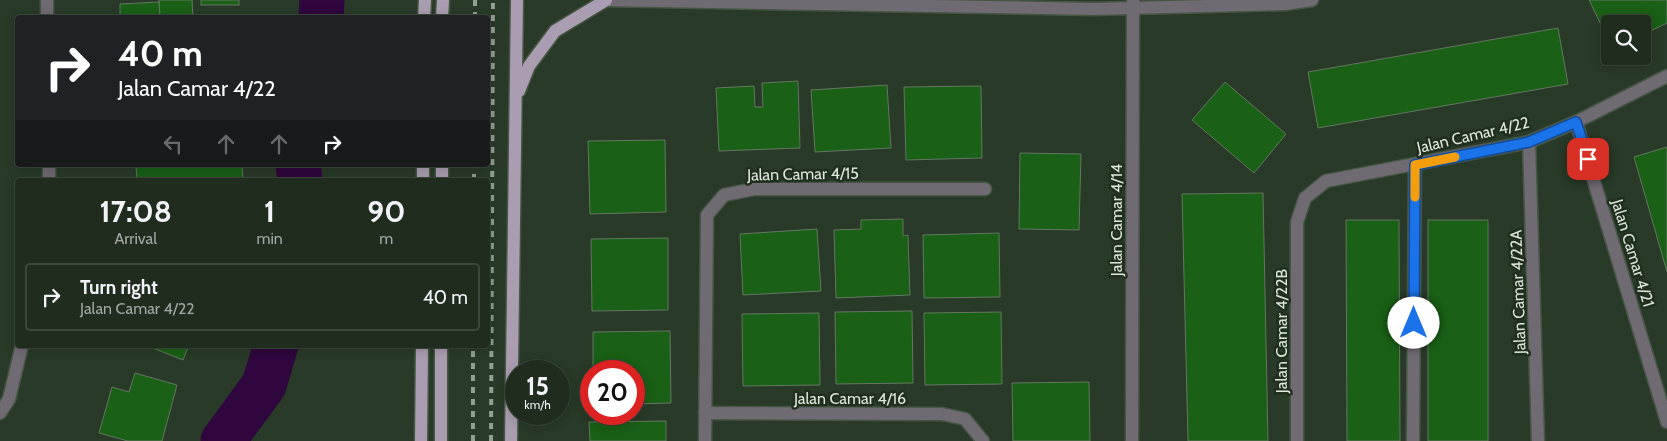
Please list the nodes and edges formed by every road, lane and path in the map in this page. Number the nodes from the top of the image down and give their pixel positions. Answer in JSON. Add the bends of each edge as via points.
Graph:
{"nodes":[{"id":1,"x":47,"y":0,"type":"edge"},
{"id":2,"x":425,"y":0,"type":"edge"},
{"id":3,"x":443,"y":0,"type":"edge"},
{"id":4,"x":517,"y":0,"type":"edge"},
{"id":5,"x":605,"y":0,"type":"edge"},
{"id":6,"x":1312,"y":0,"type":"edge"},
{"id":7,"x":1133,"y":4,"type":"edge"},
{"id":8,"x":48,"y":15,"type":"edge"},
{"id":9,"x":424,"y":15,"type":"edge"},
{"id":10,"x":442,"y":15,"type":"edge"},
{"id":11,"x":1667,"y":76,"type":"edge"},
{"id":12,"x":516,"y":96,"type":"junction"},
{"id":13,"x":1576,"y":122,"type":"junction"},
{"id":14,"x":1529,"y":142,"type":"junction"},
{"id":15,"x":1415,"y":165,"type":"junction"},
{"id":16,"x":986,"y":189,"type":"dead end"},
{"id":17,"x":1297,"y":222,"type":"joint"},
{"id":18,"x":21,"y":348,"type":"edge"},
{"id":19,"x":422,"y":348,"type":"edge"},
{"id":20,"x":441,"y":348,"type":"edge"},
{"id":21,"x":0,"y":413,"type":"edge"},
{"id":22,"x":705,"y":413,"type":"junction"},
{"id":23,"x":1667,"y":422,"type":"edge"},
{"id":24,"x":421,"y":441,"type":"edge"},
{"id":25,"x":440,"y":441,"type":"edge"},
{"id":26,"x":511,"y":441,"type":"edge"},
{"id":27,"x":705,"y":441,"type":"edge"},
{"id":28,"x":983,"y":441,"type":"edge"},
{"id":29,"x":1132,"y":441,"type":"edge"},
{"id":30,"x":1297,"y":441,"type":"edge"},
{"id":31,"x":1413,"y":441,"type":"edge"},
{"id":32,"x":1538,"y":441,"type":"edge"}],
"edges":[{"from":1,"to":8,"type":"street"},
{"from":2,"to":9,"type":"main road"},
{"from":3,"to":10,"type":"main road"},
{"from":4,"to":12,"type":"main road"},
{"from":5,"to":7,"type":"street"},
{"from":5,"to":12,"type":"main road","via":[[555,31],[529,66]]},
{"from":6,"to":7,"type":"street","via":[[1285,4]]},
{"from":7,"to":29,"type":"street","name":"Jalan Camar 4/14"},
{"from":11,"to":13,"type":"street","name":"Jalan Camar 4/22"},
{"from":12,"to":26,"type":"main road"},
{"from":13,"to":14,"type":"street","name":"Jalan Camar 4/22"},
{"from":13,"to":23,"type":"street","name":"Jalan Camar 4/21"},
{"from":14,"to":15,"type":"street","name":"Jalan Camar 4/22"},
{"from":14,"to":32,"type":"street","name":"Jalan Camar 4/22A"},
{"from":15,"to":17,"type":"street","name":"Jalan Camar 4/22","via":[[1326,181],[1305,198]]},
{"from":15,"to":31,"type":"street"},
{"from":16,"to":22,"type":"street","name":"Jalan Camar 4/15","via":[[754,188],[724,195],[707,215]]},
{"from":17,"to":30,"type":"street","name":"Jalan Camar 4/22B"},
{"from":18,"to":21,"type":"street","via":[[8,399]]},
{"from":19,"to":24,"type":"main road"},
{"from":20,"to":25,"type":"main road"},
{"from":22,"to":27,"type":"street","name":"Jalan Camar 4/15"},
{"from":22,"to":28,"type":"street","name":"Jalan Camar 4/16","via":[[942,414],[965,419]]}]}
